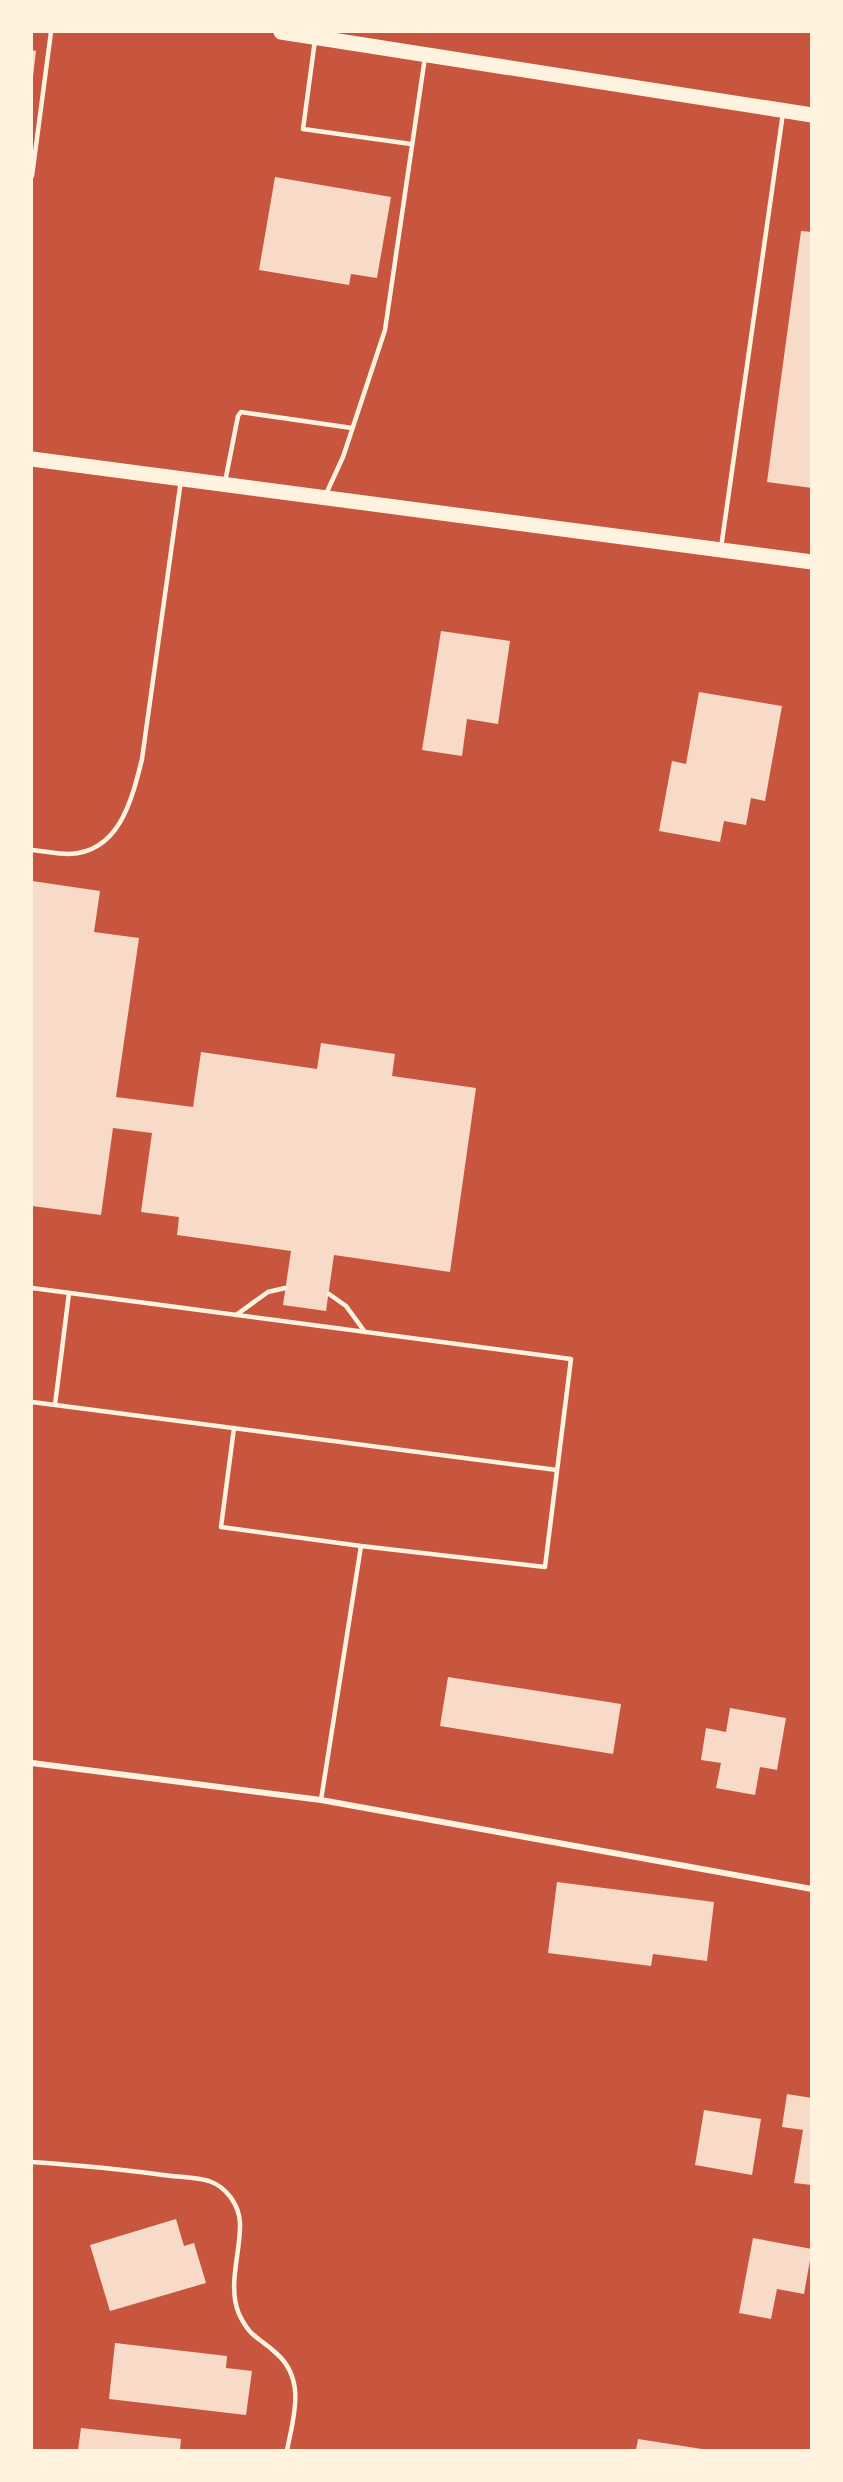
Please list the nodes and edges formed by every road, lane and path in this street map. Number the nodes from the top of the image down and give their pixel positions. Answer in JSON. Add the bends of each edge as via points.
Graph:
{"nodes":[{"id":1,"x":51,"y":32,"type":"edge"},
{"id":2,"x":281,"y":32,"type":"edge"},
{"id":3,"x":316,"y":37,"type":"junction"},
{"id":4,"x":425,"y":54,"type":"junction"},
{"id":5,"x":783,"y":111,"type":"junction"},
{"id":6,"x":812,"y":115,"type":"edge"},
{"id":7,"x":411,"y":144,"type":"junction"},
{"id":8,"x":32,"y":177,"type":"edge"},
{"id":9,"x":352,"y":428,"type":"junction"},
{"id":10,"x":32,"y":459,"type":"edge"},
{"id":11,"x":181,"y":478,"type":"junction"},
{"id":12,"x":225,"y":484,"type":"junction"},
{"id":13,"x":325,"y":496,"type":"junction"},
{"id":14,"x":721,"y":549,"type":"junction"},
{"id":15,"x":812,"y":562,"type":"edge"},
{"id":16,"x":32,"y":850,"type":"edge"},
{"id":17,"x":32,"y":1288,"type":"edge"},
{"id":18,"x":285,"y":1288,"type":"dead end"},
{"id":19,"x":69,"y":1293,"type":"junction"},
{"id":20,"x":329,"y":1294,"type":"dead end"},
{"id":21,"x":236,"y":1315,"type":"junction"},
{"id":22,"x":365,"y":1332,"type":"junction"},
{"id":23,"x":32,"y":1402,"type":"edge"},
{"id":24,"x":55,"y":1405,"type":"junction"},
{"id":25,"x":234,"y":1428,"type":"junction"},
{"id":26,"x":557,"y":1470,"type":"junction"},
{"id":27,"x":361,"y":1546,"type":"junction"},
{"id":28,"x":32,"y":1763,"type":"edge"},
{"id":29,"x":321,"y":1800,"type":"junction"},
{"id":30,"x":812,"y":1889,"type":"edge"},
{"id":31,"x":32,"y":2162,"type":"edge"},
{"id":32,"x":287,"y":2451,"type":"edge"}],
"edges":[{"from":1,"to":8,"type":"lane"},
{"from":2,"to":3,"type":"main road"},
{"from":3,"to":4,"type":"main road"},
{"from":3,"to":7,"type":"lane","via":[[303,129]]},
{"from":4,"to":5,"type":"main road"},
{"from":4,"to":7,"type":"lane"},
{"from":5,"to":6,"type":"main road"},
{"from":5,"to":14,"type":"lane"},
{"from":7,"to":9,"type":"lane","via":[[385,330]]},
{"from":9,"to":12,"type":"lane","via":[[241,412]]},
{"from":9,"to":13,"type":"lane"},
{"from":10,"to":11,"type":"main road"},
{"from":11,"to":12,"type":"main road"},
{"from":11,"to":16,"type":"lane","via":[[142,759],[132,801],[119,827],[85,852]]},
{"from":12,"to":13,"type":"main road"},
{"from":13,"to":14,"type":"main road"},
{"from":14,"to":15,"type":"main road"},
{"from":17,"to":19,"type":"lane"},
{"from":18,"to":21,"type":"lane","via":[[268,1292]]},
{"from":19,"to":21,"type":"lane"},
{"from":19,"to":24,"type":"lane"},
{"from":20,"to":22,"type":"lane","via":[[346,1306]]},
{"from":21,"to":22,"type":"lane"},
{"from":22,"to":26,"type":"lane","via":[[571,1359]]},
{"from":23,"to":24,"type":"lane"},
{"from":24,"to":25,"type":"lane"},
{"from":25,"to":26,"type":"lane"},
{"from":25,"to":27,"type":"lane","via":[[220,1527]]},
{"from":26,"to":27,"type":"lane","via":[[545,1567]]},
{"from":27,"to":29,"type":"lane"},
{"from":28,"to":29,"type":"street"},
{"from":29,"to":30,"type":"street"},
{"from":31,"to":32,"type":"lane","via":[[209,2181],[226,2191],[236,2205],[240,2222],[235,2265],[237,2308],[251,2333],[287,2363],[294,2378],[297,2400]]}]}
